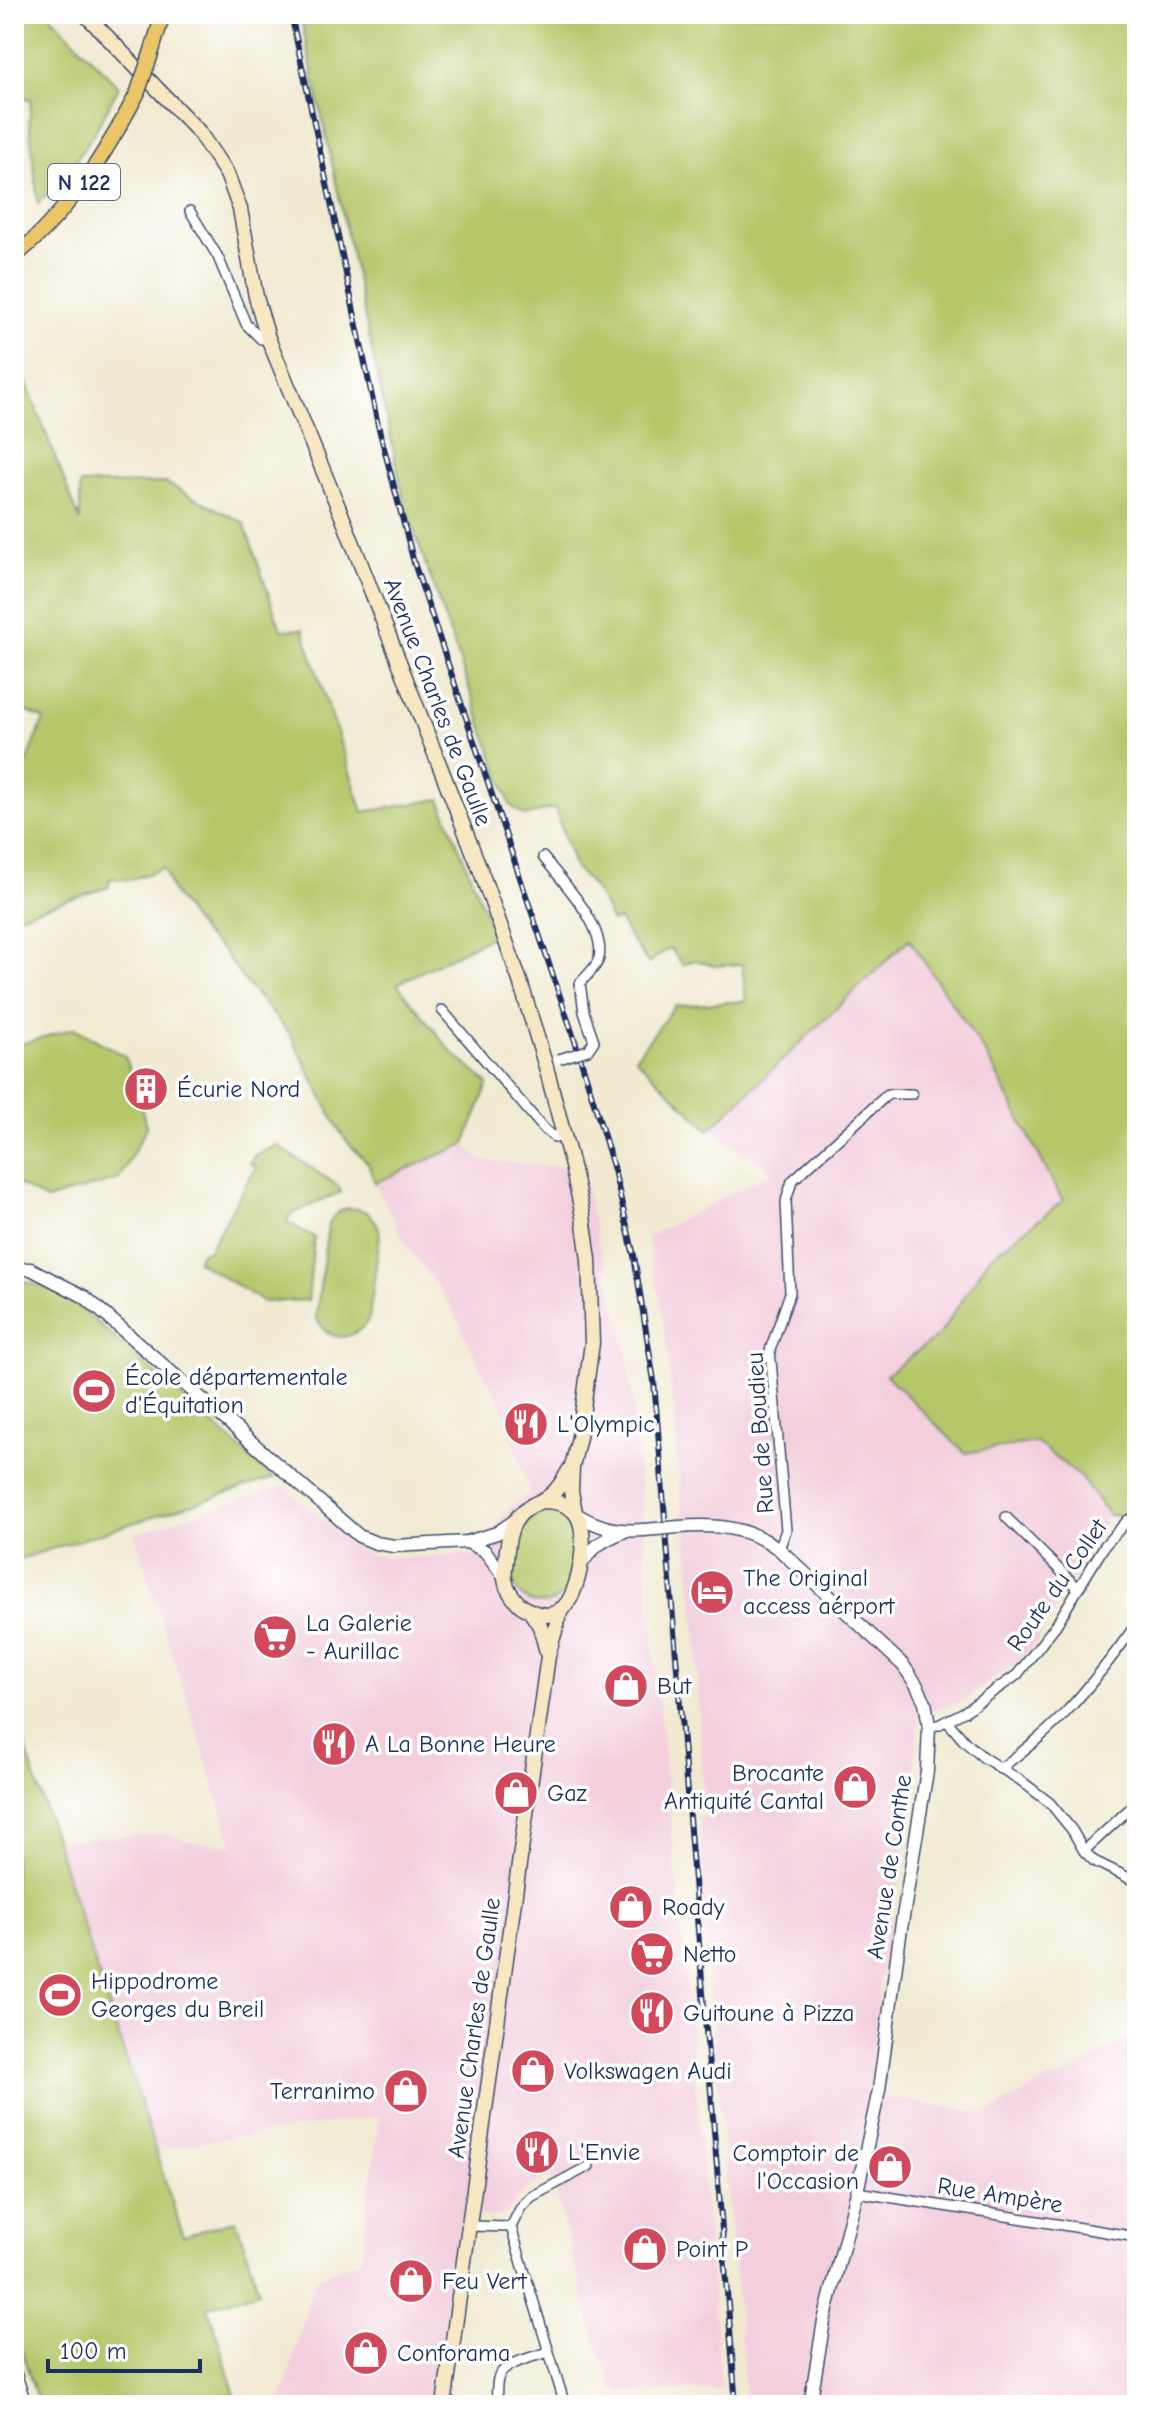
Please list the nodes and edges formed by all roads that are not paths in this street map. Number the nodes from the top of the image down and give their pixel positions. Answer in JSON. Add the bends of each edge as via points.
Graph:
{"nodes":[{"id":1,"x":85,"y":14,"type":"edge"},
{"id":2,"x":163,"y":14,"type":"edge"},
{"id":3,"x":190,"y":211,"type":"dead end"},
{"id":4,"x":14,"y":257,"type":"edge"},
{"id":5,"x":268,"y":338,"type":"junction"},
{"id":6,"x":543,"y":857,"type":"dead end"},
{"id":7,"x":442,"y":1010,"type":"dead end"},
{"id":8,"x":552,"y":1063,"type":"junction"},
{"id":9,"x":912,"y":1094,"type":"dead end"},
{"id":10,"x":564,"y":1136,"type":"junction"},
{"id":11,"x":14,"y":1269,"type":"edge"},
{"id":12,"x":572,"y":1467,"type":"junction"},
{"id":13,"x":542,"y":1501,"type":"junction"},
{"id":14,"x":576,"y":1513,"type":"junction"},
{"id":15,"x":1006,"y":1517,"type":"dead end"},
{"id":16,"x":1137,"y":1517,"type":"edge"},
{"id":17,"x":513,"y":1522,"type":"junction"},
{"id":18,"x":623,"y":1532,"type":"junction"},
{"id":19,"x":467,"y":1542,"type":"junction"},
{"id":20,"x":779,"y":1549,"type":"junction"},
{"id":21,"x":580,"y":1566,"type":"junction"},
{"id":22,"x":504,"y":1576,"type":"junction"},
{"id":23,"x":1078,"y":1588,"type":"junction"},
{"id":24,"x":561,"y":1609,"type":"junction"},
{"id":25,"x":530,"y":1611,"type":"junction"},
{"id":26,"x":1137,"y":1623,"type":"edge"},
{"id":27,"x":548,"y":1656,"type":"junction"},
{"id":28,"x":947,"y":1721,"type":"junction"},
{"id":29,"x":929,"y":1726,"type":"junction"},
{"id":30,"x":1000,"y":1769,"type":"junction"},
{"id":31,"x":1137,"y":1802,"type":"edge"},
{"id":32,"x":1084,"y":1851,"type":"junction"},
{"id":33,"x":1137,"y":1882,"type":"edge"},
{"id":34,"x":589,"y":2166,"type":"dead end"},
{"id":35,"x":857,"y":2192,"type":"junction"},
{"id":36,"x":469,"y":2226,"type":"junction"},
{"id":37,"x":511,"y":2227,"type":"junction"},
{"id":38,"x":1137,"y":2237,"type":"edge"},
{"id":39,"x":548,"y":2352,"type":"junction"},
{"id":40,"x":14,"y":2371,"type":"edge"},
{"id":41,"x":25,"y":2405,"type":"edge"},
{"id":42,"x":444,"y":2405,"type":"edge"},
{"id":43,"x":496,"y":2405,"type":"edge"},
{"id":44,"x":565,"y":2405,"type":"edge"},
{"id":45,"x":810,"y":2405,"type":"edge"}],
"edges":[{"from":1,"to":5,"type":"main road","name":"Avenue Charles de Gaulle","via":[[198,131],[227,174],[240,209]]},
{"from":2,"to":4,"type":"main road","number":"N 122","bridge":true,"via":[[137,94],[110,143],[75,195]]},
{"from":3,"to":5,"type":"street","via":[[218,257],[246,324],[261,339]]},
{"from":5,"to":8,"type":"main road","name":"Avenue Charles de Gaulle"},
{"from":6,"to":8,"type":"street","bridge":true,"via":[[583,906],[600,942],[598,961],[580,983],[594,1041],[588,1050]]},
{"from":7,"to":10,"type":"street","via":[[545,1130],[556,1138]]},
{"from":8,"to":10,"type":"main road","name":"Avenue Charles de Gaulle"},
{"from":9,"to":20,"type":"street","name":"Rue de Boudieu","via":[[888,1094],[792,1181],[786,1201],[790,1293],[770,1350],[786,1530]]},
{"from":10,"to":12,"type":"main road","name":"Avenue Charles de Gaulle","via":[[583,1216],[592,1301],[592,1343]]},
{"from":11,"to":19,"type":"street","via":[[31,1269],[85,1297],[359,1536],[394,1546]]},
{"from":12,"to":13,"type":"main road","name":"Avenue Charles de Gaulle","via":[[559,1488]]},
{"from":12,"to":14,"type":"main road","name":"Avenue Charles de Gaulle"},
{"from":13,"to":14,"type":"main road","via":[[561,1503]]},
{"from":13,"to":17,"type":"main road"},
{"from":14,"to":18,"type":"street","name":"Avenue de Conthe"},
{"from":14,"to":21,"type":"main road","via":[[583,1538]]},
{"from":15,"to":23,"type":"street"},
{"from":16,"to":23,"type":"street","name":"Route du Collet","via":[[1105,1545]]},
{"from":17,"to":19,"type":"street"},
{"from":17,"to":22,"type":"main road"},
{"from":18,"to":20,"type":"street","name":"Avenue de Conthe","bridge":true,"via":[[711,1525],[756,1536]]},
{"from":18,"to":21,"type":"street","name":"Avenue de Conthe","via":[[594,1547]]},
{"from":19,"to":22,"type":"street","via":[[485,1551]]},
{"from":20,"to":29,"type":"street","name":"Avenue de Conthe","via":[[903,1665],[925,1702]]},
{"from":21,"to":24,"type":"main road"},
{"from":22,"to":25,"type":"main road","via":[[514,1598]]},
{"from":23,"to":28,"type":"street","name":"Route du Collet","via":[[1017,1675]]},
{"from":24,"to":25,"type":"main road"},
{"from":24,"to":27,"type":"main road","name":"Avenue Charles de Gaulle"},
{"from":25,"to":27,"type":"main road","name":"Avenue Charles de Gaulle"},
{"from":26,"to":30,"type":"street","via":[[1065,1713]]},
{"from":27,"to":36,"type":"main road","name":"Avenue Charles de Gaulle"},
{"from":28,"to":29,"type":"street","name":"Route du Collet"},
{"from":28,"to":30,"type":"street"},
{"from":29,"to":35,"type":"street","name":"Avenue de Conthe","via":[[927,1771],[879,2090]]},
{"from":30,"to":32,"type":"street","via":[[1050,1803]]},
{"from":31,"to":32,"type":"street"},
{"from":32,"to":33,"type":"street"},
{"from":34,"to":37,"type":"street","via":[[531,2197]]},
{"from":35,"to":38,"type":"street","name":"Rue Ampère"},
{"from":35,"to":45,"type":"street","name":"Avenue de Conthe","via":[[824,2321]]},
{"from":36,"to":37,"type":"street"},
{"from":36,"to":42,"type":"main road","name":"Avenue Charles de Gaulle"},
{"from":37,"to":39,"type":"street"},
{"from":39,"to":43,"type":"street","via":[[502,2371]]},
{"from":39,"to":44,"type":"street"},
{"from":40,"to":41,"type":"street"}]}
